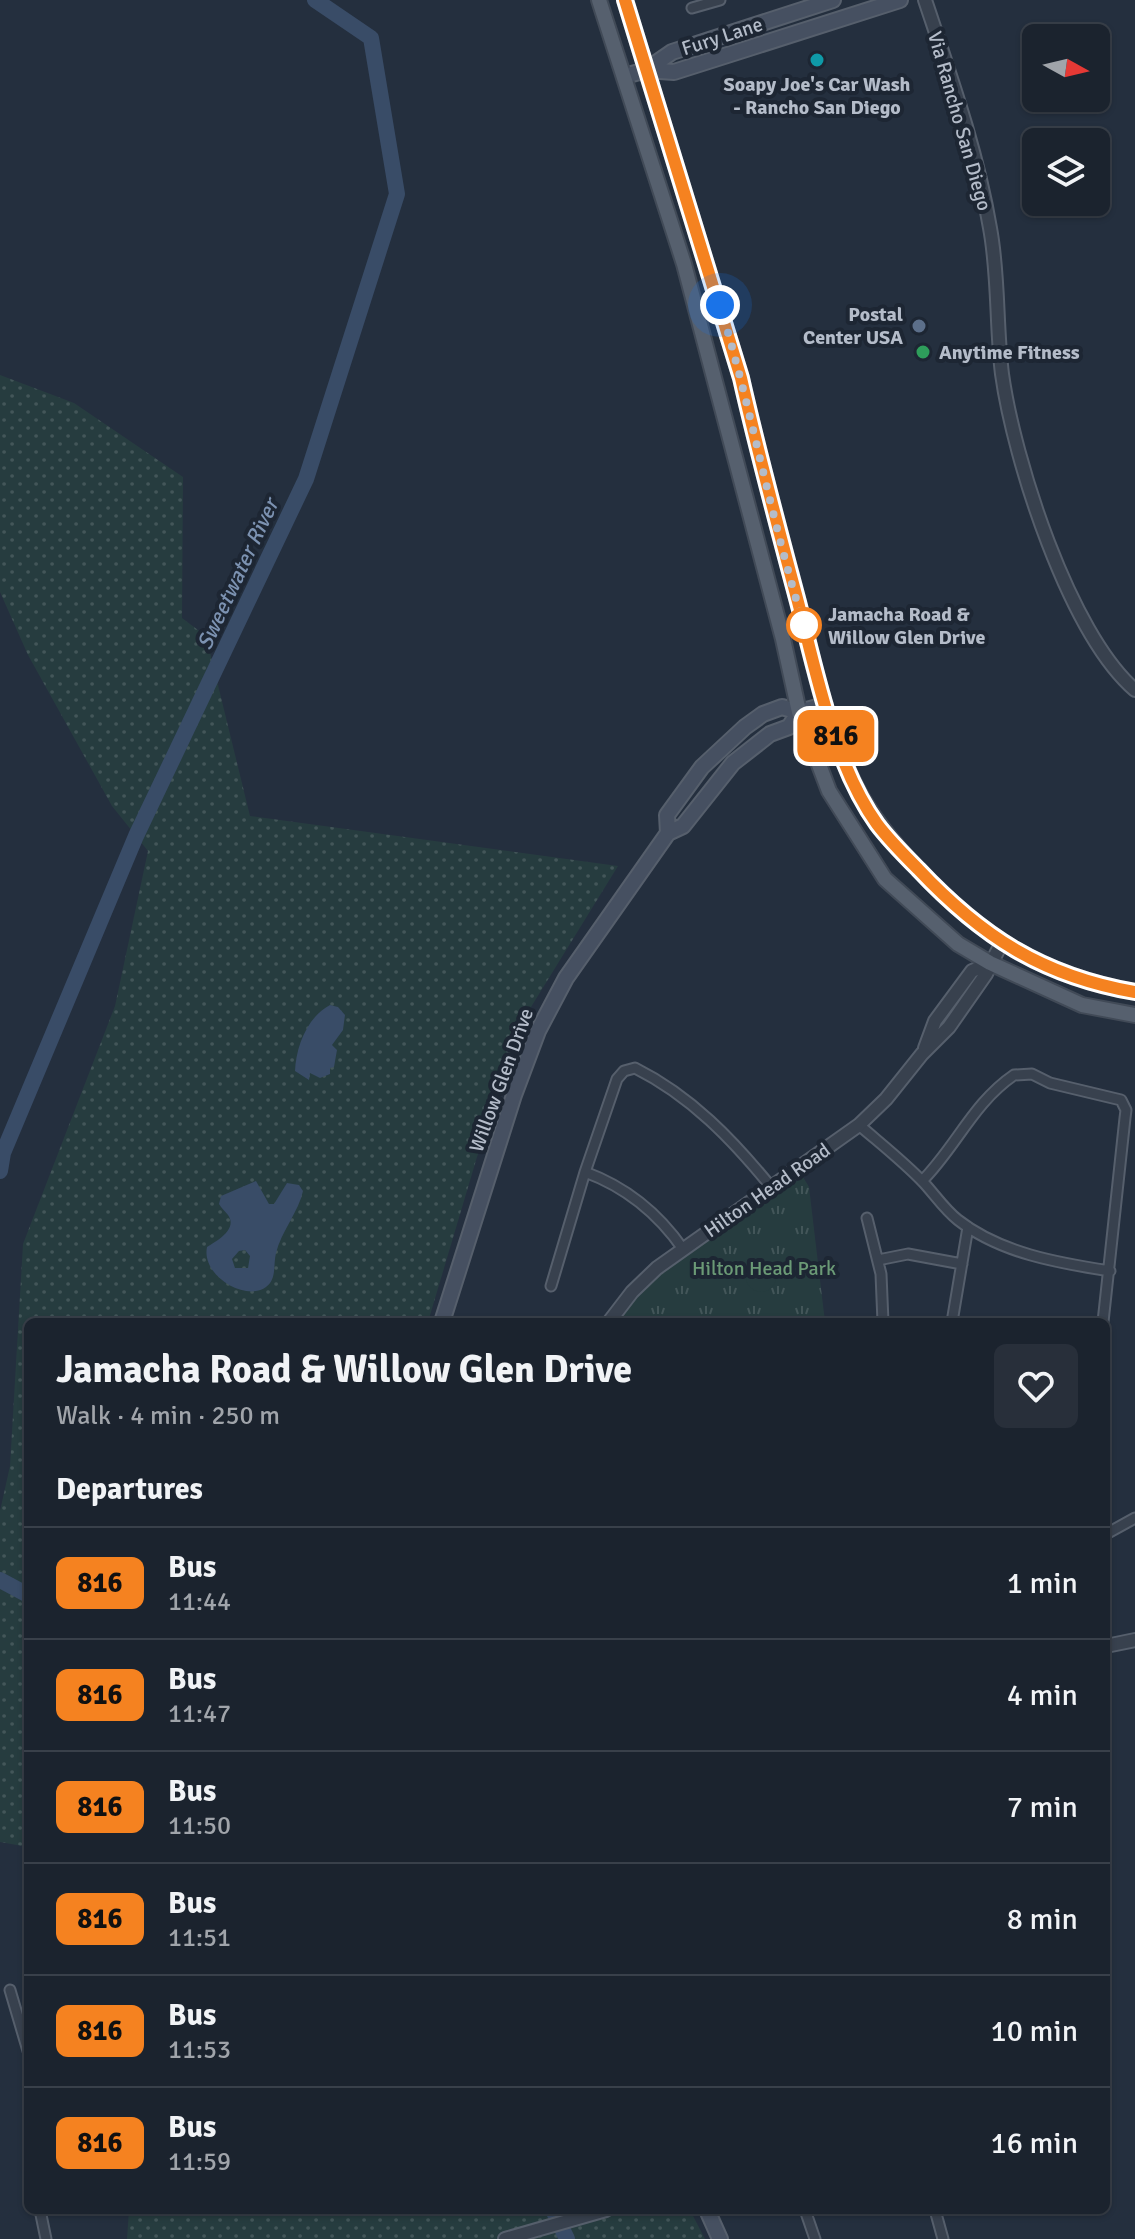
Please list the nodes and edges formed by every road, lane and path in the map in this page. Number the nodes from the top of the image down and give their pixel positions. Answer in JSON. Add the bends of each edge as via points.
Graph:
{"nodes":[{"id":1,"x":599,"y":0,"type":"edge"},
{"id":2,"x":625,"y":0,"type":"edge"},
{"id":3,"x":720,"y":0,"type":"edge"},
{"id":4,"x":833,"y":0,"type":"edge"},
{"id":5,"x":900,"y":0,"type":"edge"},
{"id":6,"x":925,"y":0,"type":"edge"},
{"id":7,"x":692,"y":8,"type":"dead end"},
{"id":8,"x":646,"y":70,"type":"junction"},
{"id":9,"x":625,"y":76,"type":"junction"},
{"id":10,"x":1135,"y":690,"type":"edge"},
{"id":11,"x":825,"y":705,"type":"junction"},
{"id":12,"x":799,"y":712,"type":"junction"},
{"id":13,"x":668,"y":833,"type":"junction"},
{"id":14,"x":1002,"y":942,"type":"junction"},
{"id":15,"x":990,"y":963,"type":"junction"},
{"id":16,"x":1135,"y":992,"type":"edge"},
{"id":17,"x":1135,"y":1015,"type":"edge"},
{"id":18,"x":859,"y":1125,"type":"junction"},
{"id":19,"x":585,"y":1172,"type":"junction"},
{"id":20,"x":922,"y":1181,"type":"junction"},
{"id":21,"x":772,"y":1188,"type":"junction"},
{"id":22,"x":867,"y":1218,"type":"dead end"},
{"id":23,"x":968,"y":1227,"type":"junction"},
{"id":24,"x":683,"y":1249,"type":"junction"},
{"id":25,"x":878,"y":1260,"type":"junction"},
{"id":26,"x":962,"y":1264,"type":"junction"},
{"id":27,"x":1110,"y":1271,"type":"junction"},
{"id":28,"x":551,"y":1286,"type":"dead end"},
{"id":29,"x":443,"y":1318,"type":"edge"},
{"id":30,"x":612,"y":1318,"type":"edge"},
{"id":31,"x":883,"y":1318,"type":"edge"},
{"id":32,"x":953,"y":1318,"type":"edge"},
{"id":33,"x":1104,"y":1318,"type":"edge"},
{"id":34,"x":1135,"y":1518,"type":"edge"},
{"id":35,"x":1110,"y":1532,"type":"edge"},
{"id":36,"x":1135,"y":1640,"type":"edge"},
{"id":37,"x":1110,"y":1645,"type":"edge"},
{"id":38,"x":10,"y":1990,"type":"dead end"},
{"id":39,"x":24,"y":2037,"type":"edge"},
{"id":40,"x":41,"y":2214,"type":"edge"},
{"id":41,"x":592,"y":2214,"type":"edge"},
{"id":42,"x":709,"y":2214,"type":"edge"},
{"id":43,"x":806,"y":2214,"type":"edge"},
{"id":44,"x":936,"y":2214,"type":"edge"},
{"id":45,"x":46,"y":2239,"type":"edge"},
{"id":46,"x":505,"y":2239,"type":"edge"},
{"id":47,"x":720,"y":2239,"type":"edge"},
{"id":48,"x":815,"y":2239,"type":"edge"},
{"id":49,"x":943,"y":2239,"type":"edge"}],
"edges":[{"from":1,"to":9,"type":"main road"},
{"from":2,"to":8,"type":"main road"},
{"from":3,"to":7,"type":"street"},
{"from":4,"to":8,"type":"main road","name":"Fury Lane","via":[[672,52]]},
{"from":5,"to":8,"type":"main road","name":"Fury Lane","via":[[674,72]]},
{"from":6,"to":10,"type":"street","name":"Via Rancho San Diego","via":[[981,181],[991,232],[1002,375],[1029,490],[1093,640]]},
{"from":8,"to":9,"type":"main road","name":"Fury Lane"},
{"from":8,"to":11,"type":"main road","via":[[741,378]]},
{"from":9,"to":12,"type":"main road","via":[[684,264]]},
{"from":11,"to":12,"type":"main road","name":"Willow Glen Drive"},
{"from":11,"to":14,"type":"main road","via":[[855,785],[877,824],[932,884],[980,929]]},
{"from":12,"to":13,"type":"main road","name":"Willow Glen Drive","via":[[789,727],[770,734],[733,763],[683,826]]},
{"from":12,"to":13,"type":"main road","name":"Willow Glen Drive","via":[[785,707],[769,711],[719,749],[667,815]]},
{"from":12,"to":15,"type":"main road","via":[[829,791],[885,879],[958,944]]},
{"from":13,"to":29,"type":"main road","name":"Willow Glen Drive","via":[[566,978],[538,1031]]},
{"from":14,"to":15,"type":"street","name":"Hilton Head Road"},
{"from":14,"to":16,"type":"main road","via":[[1073,977]]},
{"from":15,"to":17,"type":"main road","via":[[1082,1005]]},
{"from":15,"to":18,"type":"street","name":"Hilton Head Road","via":[[949,1027]]},
{"from":18,"to":20,"type":"street"},
{"from":18,"to":21,"type":"street","name":"Hilton Head Road"},
{"from":19,"to":21,"type":"street","via":[[617,1079],[635,1068],[661,1081],[725,1133]]},
{"from":19,"to":24,"type":"street","via":[[639,1200]]},
{"from":19,"to":28,"type":"street"},
{"from":20,"to":23,"type":"street"},
{"from":20,"to":27,"type":"street","via":[[973,1113],[1014,1075],[1032,1074],[1114,1096],[1121,1100],[1125,1118]]},
{"from":21,"to":24,"type":"street","name":"Hilton Head Road"},
{"from":22,"to":25,"type":"street"},
{"from":23,"to":26,"type":"street"},
{"from":23,"to":27,"type":"street","via":[[999,1244]]},
{"from":24,"to":30,"type":"street","name":"Hilton Head Road","via":[[644,1279]]},
{"from":25,"to":26,"type":"street","via":[[908,1254]]},
{"from":25,"to":31,"type":"street"},
{"from":26,"to":32,"type":"street"},
{"from":27,"to":33,"type":"street"},
{"from":34,"to":35,"type":"street"},
{"from":36,"to":37,"type":"street"},
{"from":38,"to":39,"type":"street"},
{"from":40,"to":45,"type":"street"},
{"from":41,"to":46,"type":"street"},
{"from":42,"to":47,"type":"main road"},
{"from":43,"to":48,"type":"street"},
{"from":44,"to":49,"type":"street"}]}
